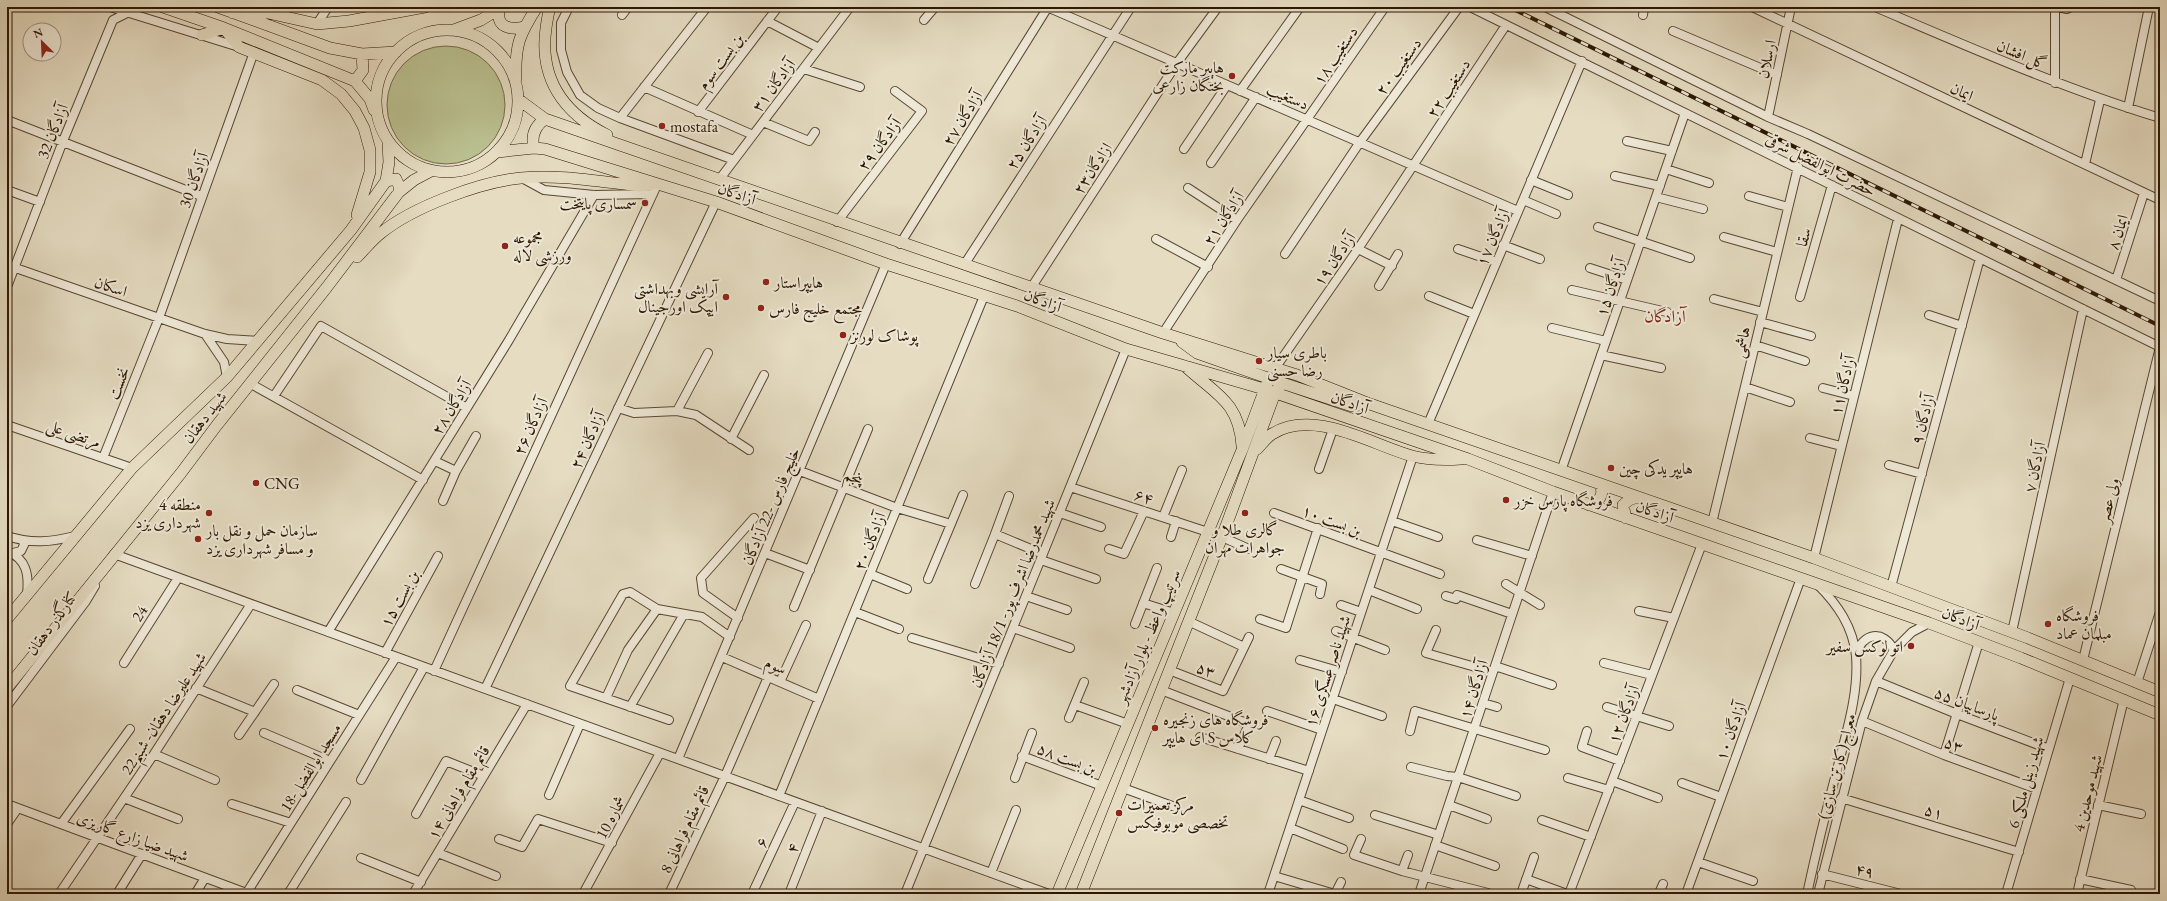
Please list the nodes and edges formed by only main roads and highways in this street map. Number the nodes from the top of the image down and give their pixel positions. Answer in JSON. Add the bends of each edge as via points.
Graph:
{"nodes":[{"id":1,"x":163,"y":7,"type":"edge"},
{"id":2,"x":218,"y":7,"type":"edge"},
{"id":3,"x":425,"y":7,"type":"edge"},
{"id":4,"x":537,"y":7,"type":"edge"},
{"id":5,"x":550,"y":7,"type":"edge"},
{"id":6,"x":500,"y":9,"type":"edge"},
{"id":7,"x":231,"y":10,"type":"edge"},
{"id":8,"x":524,"y":27,"type":"junction"},
{"id":9,"x":224,"y":28,"type":"junction"},
{"id":10,"x":454,"y":30,"type":"junction"},
{"id":11,"x":202,"y":34,"type":"road end"},
{"id":12,"x":396,"y":52,"type":"junction"},
{"id":13,"x":362,"y":54,"type":"junction"},
{"id":14,"x":355,"y":81,"type":"junction"},
{"id":15,"x":517,"y":86,"type":"junction"},
{"id":16,"x":518,"y":99,"type":"junction"},
{"id":17,"x":545,"y":120,"type":"junction"},
{"id":18,"x":379,"y":124,"type":"junction"},
{"id":19,"x":388,"y":143,"type":"junction"},
{"id":20,"x":534,"y":148,"type":"junction"},
{"id":21,"x":497,"y":152,"type":"junction"},
{"id":22,"x":646,"y":156,"type":"junction"},
{"id":23,"x":431,"y":171,"type":"junction"},
{"id":24,"x":386,"y":181,"type":"junction"},
{"id":25,"x":654,"y":189,"type":"junction"},
{"id":26,"x":399,"y":192,"type":"junction"},
{"id":27,"x":351,"y":230,"type":"junction"},
{"id":28,"x":327,"y":287,"type":"junction"},
{"id":29,"x":1175,"y":337,"type":"junction"},
{"id":30,"x":1183,"y":365,"type":"junction"},
{"id":31,"x":1269,"y":378,"type":"junction"},
{"id":32,"x":1282,"y":383,"type":"junction"},
{"id":33,"x":1264,"y":389,"type":"junction"},
{"id":34,"x":1275,"y":393,"type":"junction"},
{"id":35,"x":1370,"y":404,"type":"junction"},
{"id":36,"x":1242,"y":450,"type":"junction"},
{"id":37,"x":1255,"y":450,"type":"junction"},
{"id":38,"x":1468,"y":458,"type":"junction"},
{"id":39,"x":1600,"y":484,"type":"junction"},
{"id":40,"x":1637,"y":497,"type":"junction"},
{"id":41,"x":1588,"y":505,"type":"junction"},
{"id":42,"x":1626,"y":518,"type":"junction"},
{"id":43,"x":7,"y":619,"type":"edge"},
{"id":44,"x":7,"y":688,"type":"edge"},
{"id":45,"x":2160,"y":692,"type":"edge"},
{"id":46,"x":2160,"y":715,"type":"edge"},
{"id":47,"x":1056,"y":894,"type":"edge"},
{"id":48,"x":1081,"y":894,"type":"edge"}],
"edges":[{"from":1,"to":9,"type":"main road"},
{"from":2,"to":7,"type":"main road"},
{"from":3,"to":7,"type":"main road","via":[[349,21],[317,24],[268,13]]},
{"from":4,"to":8,"type":"main road"},
{"from":5,"to":22,"type":"main road","via":[[545,35],[546,66],[568,108],[596,130]]},
{"from":6,"to":8,"type":"main road","via":[[498,16],[506,28],[513,30]]},
{"from":6,"to":10,"type":"main road","via":[[481,20]]},
{"from":7,"to":13,"type":"main road","via":[[330,48]]},
{"from":8,"to":15,"type":"main road","via":[[516,53]]},
{"from":9,"to":11,"type":"main road"},
{"from":9,"to":14,"type":"main road"},
{"from":9,"to":27,"type":"main road","via":[[239,47],[322,80],[341,94],[364,128],[370,150],[370,172]]},
{"from":10,"to":12,"type":"main road","via":[[419,36]]},
{"from":10,"to":15,"type":"main road","via":[[475,36],[490,45],[503,57]]},
{"from":12,"to":13,"type":"main road"},
{"from":12,"to":18,"type":"main road","via":[[384,68],[377,86]]},
{"from":13,"to":14,"type":"main road","via":[[363,70]]},
{"from":14,"to":18,"type":"main road","via":[[370,99]]},
{"from":15,"to":16,"type":"main road"},
{"from":16,"to":17,"type":"main road","name":"آزادگان"},
{"from":16,"to":21,"type":"main road","via":[[514,125],[509,137]]},
{"from":17,"to":20,"type":"main road","via":[[534,132]]},
{"from":17,"to":22,"type":"main road","name":"آزادگان"},
{"from":18,"to":19,"type":"main road"},
{"from":19,"to":23,"type":"main road","via":[[400,156]]},
{"from":19,"to":24,"type":"main road","name":"شهید دهقان"},
{"from":20,"to":21,"type":"main road","name":"آزادگان"},
{"from":20,"to":25,"type":"main road","name":"آزادگان","via":[[545,149]]},
{"from":21,"to":23,"type":"main road","via":[[477,166],[454,172]]},
{"from":22,"to":29,"type":"main road","name":"آزادگان"},
{"from":23,"to":26,"type":"main road","name":"شهید دهقان"},
{"from":24,"to":26,"type":"main road","via":[[396,179]]},
{"from":24,"to":27,"type":"main road","name":"شهید دهقان"},
{"from":25,"to":28,"type":"main road","via":[[562,178],[521,178],[462,192],[403,219],[381,233]]},
{"from":25,"to":30,"type":"main road","name":"آزادگان","via":[[716,202],[886,264],[1017,306],[1126,348]]},
{"from":26,"to":28,"type":"main road","name":"شهید دهقان"},
{"from":27,"to":43,"type":"main road","name":"شهید دهقان","via":[[227,377],[132,468]]},
{"from":28,"to":44,"type":"main road","name":"شهید دهقان","via":[[160,500]]},
{"from":29,"to":31,"type":"main road","via":[[1197,353]]},
{"from":29,"to":35,"type":"main road","name":"آزادگان","via":[[1276,367]]},
{"from":30,"to":33,"type":"main road","name":"آزادگان"},
{"from":30,"to":36,"type":"main road","via":[[1229,405],[1241,434]]},
{"from":31,"to":32,"type":"main road"},
{"from":31,"to":33,"type":"main road","name":"سرتیپ واعظ - بلوار آزادشهر"},
{"from":32,"to":34,"type":"main road","name":"سرتیپ واعظ - بلوار آزادشهر"},
{"from":32,"to":35,"type":"main road","via":[[1352,406]]},
{"from":33,"to":34,"type":"main road","name":"آزادگان"},
{"from":33,"to":36,"type":"main road","name":"سرتیپ واعظ - بلوار آزادشهر"},
{"from":34,"to":37,"type":"main road","name":"سرتیپ واعظ - بلوار آزادشهر"},
{"from":34,"to":38,"type":"main road","name":"آزادگان"},
{"from":35,"to":39,"type":"main road","name":"آزادگان"},
{"from":36,"to":47,"type":"main road","name":"سرتیپ واعظ - بلوار آزادشهر"},
{"from":37,"to":38,"type":"main road","via":[[1272,434],[1298,425],[1310,424],[1333,429],[1413,456],[1438,460]]},
{"from":37,"to":48,"type":"main road","name":"سرتیپ واعظ - بلوار آزادشهر"},
{"from":38,"to":41,"type":"main road","name":"آزادگان"},
{"from":39,"to":40,"type":"main road","name":"آزادگان"},
{"from":39,"to":41,"type":"main road","via":[[1600,499]]},
{"from":40,"to":42,"type":"main road","via":[[1628,500],[1624,505]]},
{"from":40,"to":45,"type":"main road","name":"آزادگان","via":[[1814,558],[2012,632]]},
{"from":41,"to":42,"type":"main road","name":"آزادگان"},
{"from":42,"to":46,"type":"main road","name":"آزادگان","via":[[1979,642]]}]}
